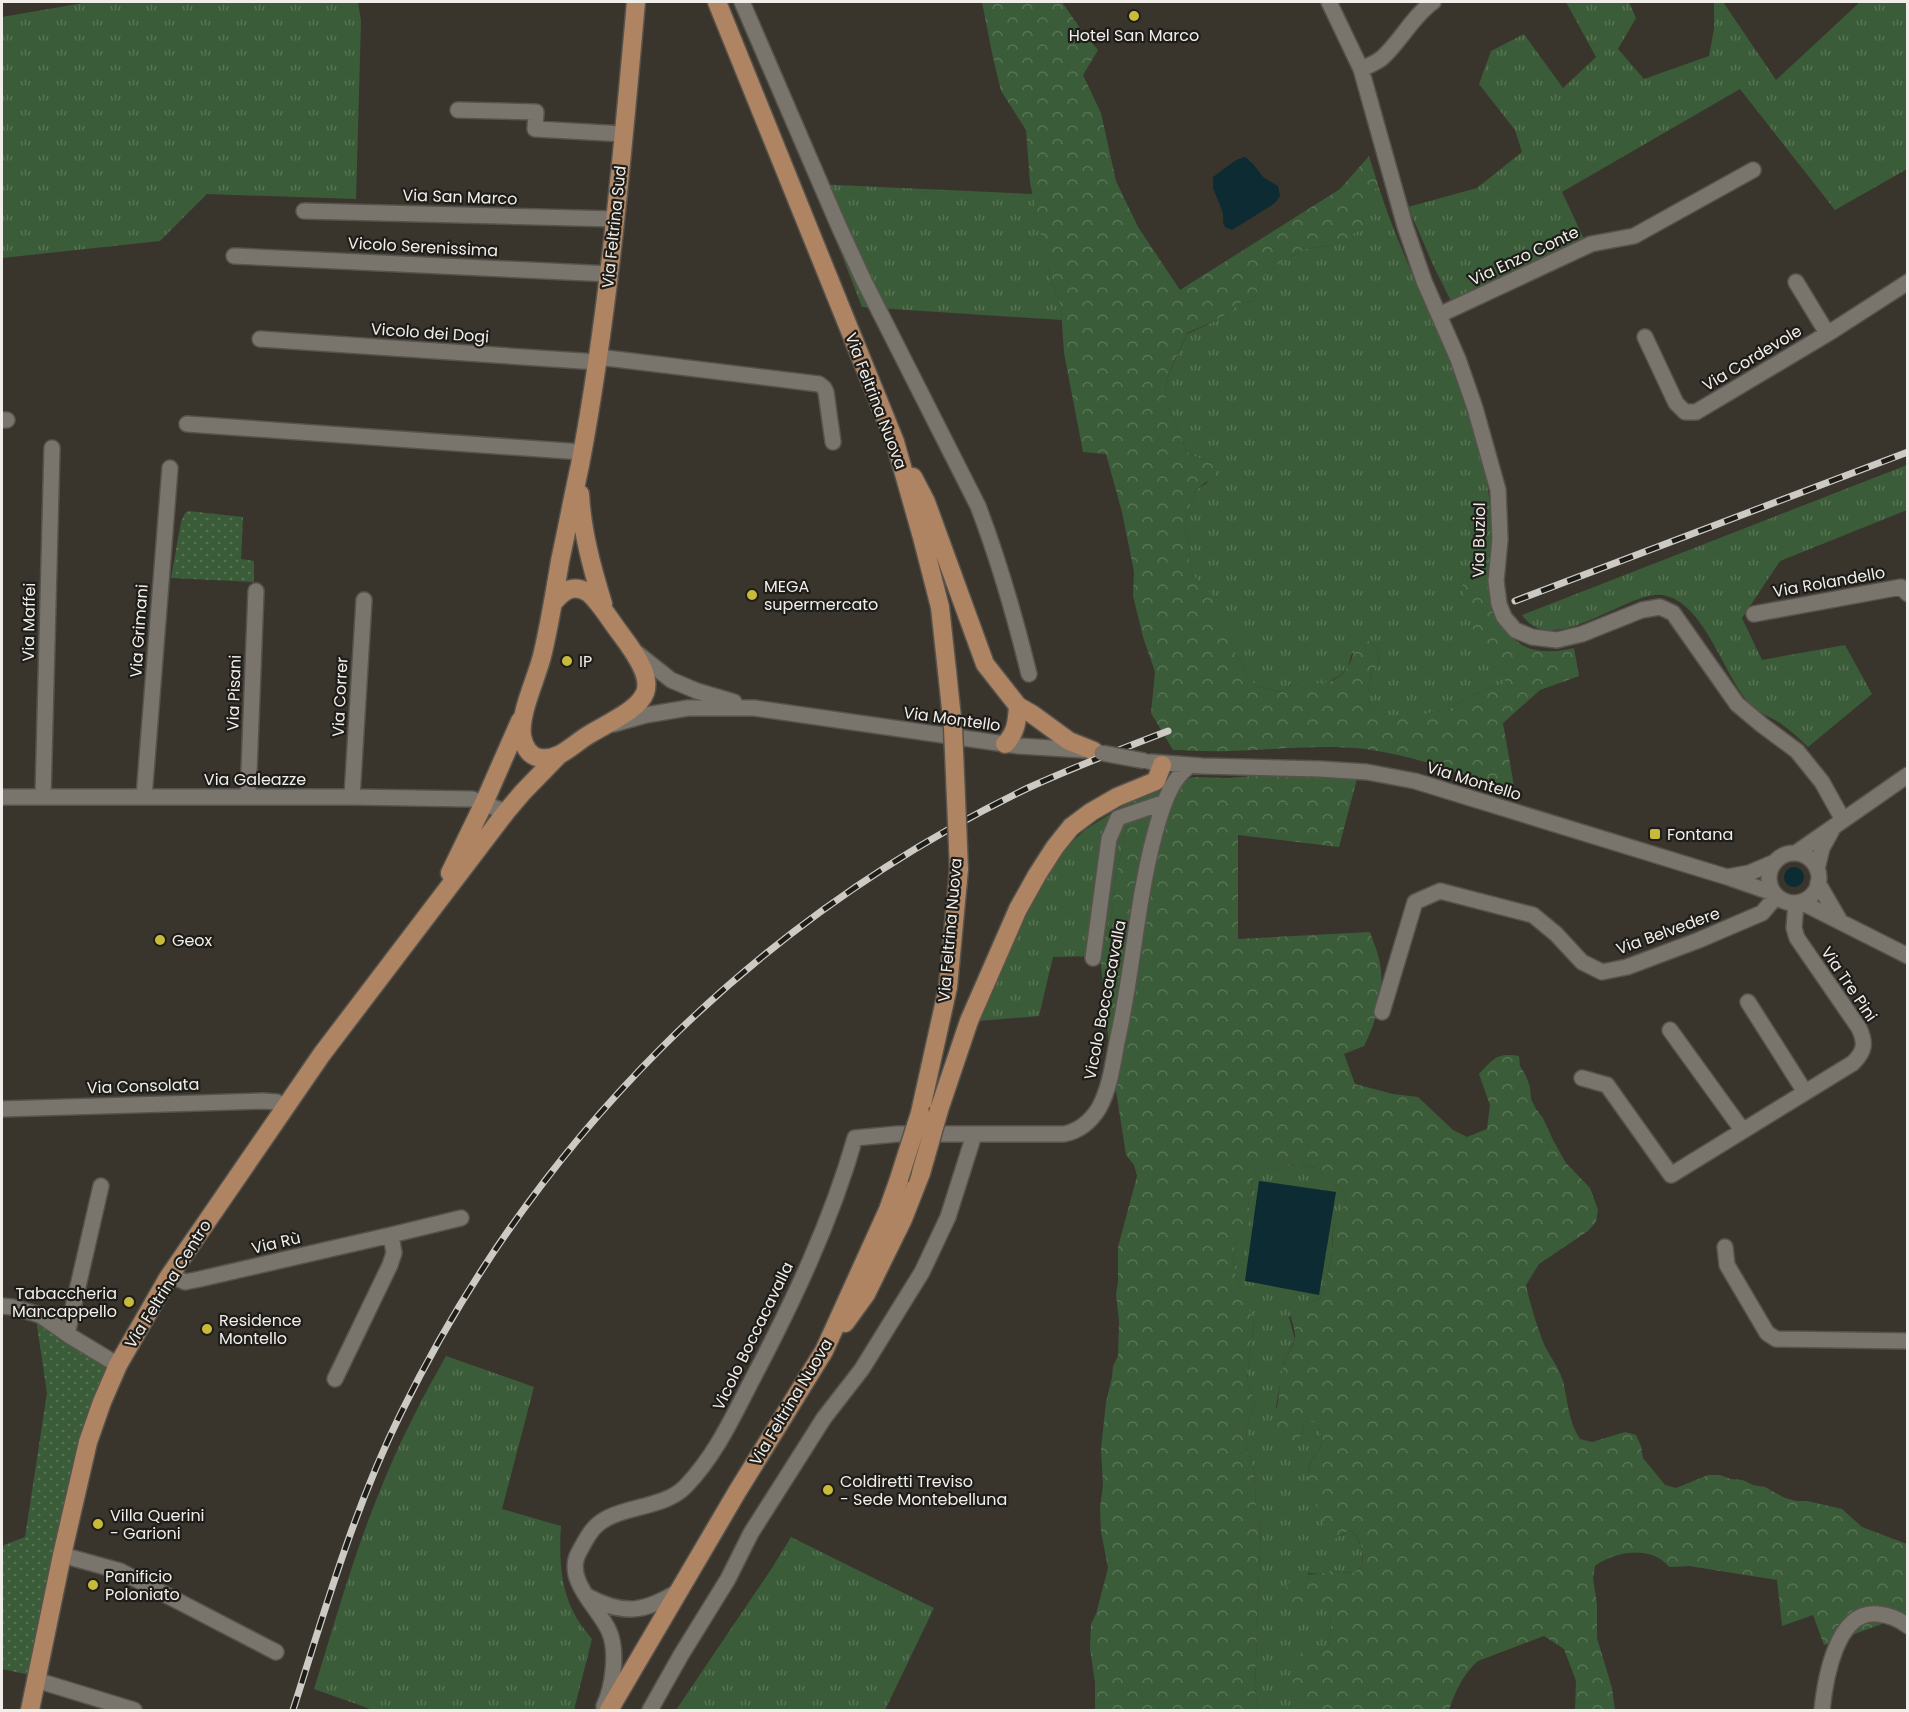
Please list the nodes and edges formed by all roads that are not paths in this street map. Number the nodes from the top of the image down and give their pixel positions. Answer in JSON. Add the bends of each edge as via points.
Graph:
{"nodes":[{"id":1,"x":636,"y":2,"type":"edge"},
{"id":2,"x":717,"y":2,"type":"edge"},
{"id":3,"x":742,"y":2,"type":"edge"},
{"id":4,"x":1329,"y":2,"type":"edge"},
{"id":5,"x":1433,"y":2,"type":"edge"},
{"id":6,"x":1361,"y":69,"type":"junction"},
{"id":7,"x":458,"y":110,"type":"dead end"},
{"id":8,"x":624,"y":134,"type":"junction"},
{"id":9,"x":1753,"y":170,"type":"dead end"},
{"id":10,"x":304,"y":211,"type":"dead end"},
{"id":11,"x":615,"y":219,"type":"junction"},
{"id":12,"x":234,"y":256,"type":"dead end"},
{"id":13,"x":610,"y":274,"type":"junction"},
{"id":14,"x":1796,"y":282,"type":"dead end"},
{"id":15,"x":1908,"y":282,"type":"edge"},
{"id":16,"x":1439,"y":315,"type":"junction"},
{"id":17,"x":1827,"y":333,"type":"junction"},
{"id":18,"x":1645,"y":337,"type":"dead end"},
{"id":19,"x":260,"y":339,"type":"dead end"},
{"id":20,"x":597,"y":359,"type":"junction"},
{"id":21,"x":187,"y":424,"type":"dead end"},
{"id":22,"x":833,"y":442,"type":"dead end"},
{"id":23,"x":895,"y":442,"type":"junction"},
{"id":24,"x":52,"y":448,"type":"dead end"},
{"id":25,"x":581,"y":457,"type":"junction"},
{"id":26,"x":170,"y":468,"type":"dead end"},
{"id":27,"x":256,"y":591,"type":"dead end"},
{"id":28,"x":1908,"y":594,"type":"edge"},
{"id":29,"x":364,"y":600,"type":"dead end"},
{"id":30,"x":553,"y":603,"type":"junction"},
{"id":31,"x":607,"y":614,"type":"junction"},
{"id":32,"x":1754,"y":614,"type":"dead end"},
{"id":33,"x":632,"y":648,"type":"junction"},
{"id":34,"x":1029,"y":674,"type":"dead end"},
{"id":35,"x":1010,"y":697,"type":"junction"},
{"id":36,"x":754,"y":708,"type":"junction"},
{"id":37,"x":524,"y":711,"type":"junction"},
{"id":38,"x":603,"y":728,"type":"junction"},
{"id":39,"x":1005,"y":744,"type":"junction"},
{"id":40,"x":1098,"y":752,"type":"junction"},
{"id":41,"x":558,"y":756,"type":"junction"},
{"id":42,"x":1157,"y":764,"type":"junction"},
{"id":43,"x":1195,"y":767,"type":"junction"},
{"id":44,"x":1908,"y":775,"type":"edge"},
{"id":45,"x":1174,"y":782,"type":"junction"},
{"id":46,"x":2,"y":797,"type":"edge"},
{"id":47,"x":43,"y":797,"type":"junction"},
{"id":48,"x":144,"y":797,"type":"junction"},
{"id":49,"x":248,"y":797,"type":"junction"},
{"id":50,"x":352,"y":797,"type":"junction"},
{"id":51,"x":1165,"y":802,"type":"junction"},
{"id":52,"x":484,"y":803,"type":"junction"},
{"id":53,"x":506,"y":812,"type":"junction"},
{"id":54,"x":1838,"y":824,"type":"junction"},
{"id":55,"x":1796,"y":853,"type":"junction"},
{"id":56,"x":1775,"y":862,"type":"junction"},
{"id":57,"x":1818,"y":876,"type":"junction"},
{"id":58,"x":1727,"y":877,"type":"junction"},
{"id":59,"x":1775,"y":895,"type":"junction"},
{"id":60,"x":1799,"y":903,"type":"junction"},
{"id":61,"x":428,"y":914,"type":"junction"},
{"id":62,"x":1840,"y":921,"type":"junction"},
{"id":63,"x":1908,"y":956,"type":"edge"},
{"id":64,"x":1093,"y":958,"type":"dead end"},
{"id":65,"x":1748,"y":1002,"type":"dead end"},
{"id":66,"x":1382,"y":1012,"type":"dead end"},
{"id":67,"x":1670,"y":1030,"type":"dead end"},
{"id":68,"x":1582,"y":1078,"type":"dead end"},
{"id":69,"x":1805,"y":1092,"type":"junction"},
{"id":70,"x":285,"y":1107,"type":"junction"},
{"id":71,"x":2,"y":1109,"type":"edge"},
{"id":72,"x":1743,"y":1131,"type":"junction"},
{"id":73,"x":974,"y":1135,"type":"junction"},
{"id":74,"x":101,"y":1186,"type":"dead end"},
{"id":75,"x":460,"y":1218,"type":"dead end"},
{"id":76,"x":391,"y":1235,"type":"junction"},
{"id":77,"x":1725,"y":1247,"type":"dead end"},
{"id":78,"x":168,"y":1278,"type":"junction"},
{"id":79,"x":2,"y":1306,"type":"edge"},
{"id":80,"x":67,"y":1334,"type":"junction"},
{"id":81,"x":1908,"y":1341,"type":"edge"},
{"id":82,"x":824,"y":1351,"type":"junction"},
{"id":83,"x":118,"y":1365,"type":"junction"},
{"id":84,"x":334,"y":1379,"type":"dead end"},
{"id":85,"x":62,"y":1555,"type":"junction"},
{"id":86,"x":681,"y":1591,"type":"junction"},
{"id":87,"x":587,"y":1596,"type":"junction"},
{"id":88,"x":1908,"y":1626,"type":"edge"},
{"id":89,"x":276,"y":1652,"type":"dead end"},
{"id":90,"x":36,"y":1680,"type":"junction"},
{"id":91,"x":30,"y":1710,"type":"edge"},
{"id":92,"x":134,"y":1710,"type":"edge"},
{"id":93,"x":602,"y":1710,"type":"edge"},
{"id":94,"x":609,"y":1710,"type":"edge"},
{"id":95,"x":650,"y":1710,"type":"edge"},
{"id":96,"x":1822,"y":1710,"type":"edge"}],
"edges":[{"from":1,"to":8,"type":"main road","name":"Via Feltrina Sud"},
{"from":2,"to":23,"type":"main road","name":"Via Feltrina Nuova"},
{"from":3,"to":34,"type":"street","via":[[864,281],[978,506],[1012,607]]},
{"from":4,"to":6,"type":"street","name":"Via Buziol"},
{"from":5,"to":6,"type":"street","via":[[1380,60]]},
{"from":6,"to":16,"type":"street","name":"Via Buziol","via":[[1405,226]]},
{"from":7,"to":8,"type":"street","via":[[536,112],[535,129]]},
{"from":8,"to":11,"type":"main road","name":"Via Feltrina Sud"},
{"from":9,"to":16,"type":"street","name":"Via Enzo Conte","via":[[1634,236],[1591,244]]},
{"from":10,"to":11,"type":"street","name":"Via San Marco"},
{"from":11,"to":13,"type":"main road","name":"Via Feltrina Sud"},
{"from":12,"to":13,"type":"street","name":"Vicolo Serenissima"},
{"from":13,"to":20,"type":"main road","name":"Via Feltrina Sud"},
{"from":14,"to":17,"type":"street"},
{"from":15,"to":17,"type":"street","name":"Via Cordevole"},
{"from":16,"to":54,"type":"street","name":"Via Buziol","via":[[1475,408],[1498,490],[1500,539],[1496,581],[1504,617],[1515,630],[1557,640],[1642,610],[1660,607],[1673,613],[1737,704],[1797,751],[1822,782]]},
{"from":17,"to":18,"type":"street","name":"Via Cordevole","via":[[1696,412],[1685,412],[1676,403]]},
{"from":19,"to":20,"type":"street","name":"Vicolo dei Dogi"},
{"from":20,"to":22,"type":"street","name":"Vicolo dei Dogi","via":[[819,384],[826,392]]},
{"from":20,"to":25,"type":"main road","name":"Via Feltrina Sud"},
{"from":21,"to":25,"type":"street"},
{"from":23,"to":35,"type":"main road","via":[[926,502],[985,664]]},
{"from":23,"to":82,"type":"main road","name":"Via Feltrina Nuova","bridge":true,"via":[[940,607],[953,728],[959,869],[948,987],[920,1113],[888,1210]]},
{"from":24,"to":47,"type":"street","name":"Via Maffei"},
{"from":25,"to":30,"type":"main road","name":"Via Feltrina Sud"},
{"from":25,"to":31,"type":"main road","name":"Via Feltrina Sud","via":[[583,525]]},
{"from":26,"to":48,"type":"street","name":"Via Grimani"},
{"from":27,"to":49,"type":"street","name":"Via Pisani"},
{"from":28,"to":32,"type":"street","name":"Via Rolandello","via":[[1901,587]]},
{"from":29,"to":50,"type":"street","name":"Via Correr"},
{"from":30,"to":31,"type":"main road","via":[[564,592],[578,588],[593,597]]},
{"from":30,"to":37,"type":"main road","name":"Via Feltrina Sud","via":[[539,670]]},
{"from":31,"to":33,"type":"main road"},
{"from":33,"to":36,"type":"street","name":"Via Montello","via":[[671,680]]},
{"from":33,"to":38,"type":"main road","via":[[646,677],[644,697],[634,709]]},
{"from":35,"to":39,"type":"main road","via":[[1017,721]]},
{"from":35,"to":40,"type":"main road","via":[[1064,738]]},
{"from":36,"to":38,"type":"street","name":"Via Montello","via":[[688,708]]},
{"from":36,"to":39,"type":"street","name":"Via Montello"},
{"from":37,"to":41,"type":"main road","via":[[525,746],[535,756]]},
{"from":37,"to":52,"type":"main road"},
{"from":38,"to":41,"type":"main road"},
{"from":39,"to":40,"type":"street","name":"Via Montello"},
{"from":40,"to":42,"type":"street","name":"Via Montello","bridge":true},
{"from":41,"to":53,"type":"main road"},
{"from":42,"to":43,"type":"street","name":"Via Montello"},
{"from":42,"to":45,"type":"street","via":[[1171,772]]},
{"from":42,"to":82,"type":"main road","bridge":true,"via":[[1156,781],[1117,797],[1071,827],[1036,874],[969,1021],[903,1219],[866,1294]]},
{"from":43,"to":45,"type":"street","name":"Vicolo Boccacavalla","via":[[1180,773]]},
{"from":43,"to":58,"type":"street","name":"Via Montello","via":[[1320,769],[1415,781]]},
{"from":44,"to":54,"type":"street"},
{"from":45,"to":51,"type":"street","name":"Vicolo Boccacavalla"},
{"from":46,"to":47,"type":"street","name":"Via Galeazze"},
{"from":47,"to":48,"type":"street","name":"Via Galeazze"},
{"from":48,"to":49,"type":"street","name":"Via Galeazze"},
{"from":49,"to":50,"type":"street","name":"Via Galeazze"},
{"from":50,"to":52,"type":"street","name":"Via Galeazze","via":[[472,799]]},
{"from":51,"to":64,"type":"street","via":[[1118,818],[1109,839]]},
{"from":51,"to":73,"type":"street","name":"Vicolo Boccacavalla","via":[[1149,851],[1120,1030],[1099,1107],[1075,1132]]},
{"from":52,"to":53,"type":"street","name":"Via Galeazze"},
{"from":52,"to":61,"type":"main road","name":"Via Feltrina Centro"},
{"from":53,"to":61,"type":"main road","name":"Via Feltrina Centro"},
{"from":54,"to":55,"type":"street"},
{"from":54,"to":57,"type":"street","via":[[1822,848]]},
{"from":55,"to":56,"type":"street"},
{"from":55,"to":57,"type":"street","via":[[1808,858]]},
{"from":56,"to":58,"type":"street"},
{"from":56,"to":59,"type":"street","via":[[1769,878]]},
{"from":57,"to":60,"type":"street","via":[[1810,897]]},
{"from":57,"to":62,"type":"street"},
{"from":58,"to":59,"type":"street","name":"Via Montello"},
{"from":59,"to":60,"type":"street","via":[[1786,902]]},
{"from":59,"to":66,"type":"street","name":"Via Belvedere","via":[[1762,914],[1628,967],[1602,972],[1582,962],[1533,915],[1440,891],[1415,902]]},
{"from":60,"to":62,"type":"street"},
{"from":60,"to":69,"type":"street","name":"Via Tre Pini","via":[[1794,928],[1797,938],[1859,1028],[1865,1046],[1848,1067]]},
{"from":61,"to":70,"type":"main road","name":"Via Feltrina Centro"},
{"from":62,"to":63,"type":"street"},
{"from":65,"to":69,"type":"street"},
{"from":67,"to":72,"type":"street"},
{"from":68,"to":72,"type":"street","name":"Via Tre Pini","via":[[1607,1085],[1671,1175]]},
{"from":69,"to":72,"type":"street","name":"Via Tre Pini"},
{"from":70,"to":71,"type":"street","name":"Via Consolata","via":[[263,1101]]},
{"from":70,"to":78,"type":"main road","name":"Via Feltrina Centro"},
{"from":73,"to":87,"type":"street","name":"Vicolo Boccacavalla","via":[[855,1138],[821,1237],[726,1432],[684,1488],[595,1526],[576,1558],[576,1577]]},
{"from":73,"to":95,"type":"street","via":[[948,1217],[922,1272],[751,1533]]},
{"from":74,"to":80,"type":"street"},
{"from":75,"to":76,"type":"street","name":"Via Rù"},
{"from":76,"to":78,"type":"street","name":"Via Rù","via":[[185,1282]]},
{"from":76,"to":84,"type":"street","via":[[394,1253],[390,1265]]},
{"from":77,"to":81,"type":"street","via":[[1727,1265],[1767,1333],[1776,1339]]},
{"from":78,"to":83,"type":"main road","name":"Via Feltrina Centro"},
{"from":79,"to":80,"type":"street","via":[[40,1315]]},
{"from":80,"to":83,"type":"street"},
{"from":82,"to":86,"type":"main road","name":"Via Feltrina Nuova"},
{"from":83,"to":85,"type":"main road","name":"Via Feltrina Centro","via":[[88,1442]]},
{"from":85,"to":89,"type":"street","via":[[120,1571]]},
{"from":85,"to":90,"type":"main road","name":"Via Feltrina Centro"},
{"from":86,"to":87,"type":"street","via":[[652,1605],[627,1609],[612,1608]]},
{"from":86,"to":94,"type":"main road","name":"Via Feltrina Nuova"},
{"from":87,"to":93,"type":"street","via":[[610,1632],[614,1653],[610,1692]]},
{"from":88,"to":96,"type":"street","via":[[1900,1620],[1871,1613],[1847,1627],[1834,1652]]},
{"from":90,"to":91,"type":"main road","name":"Via Feltrina Centro"},
{"from":90,"to":92,"type":"street"}]}
